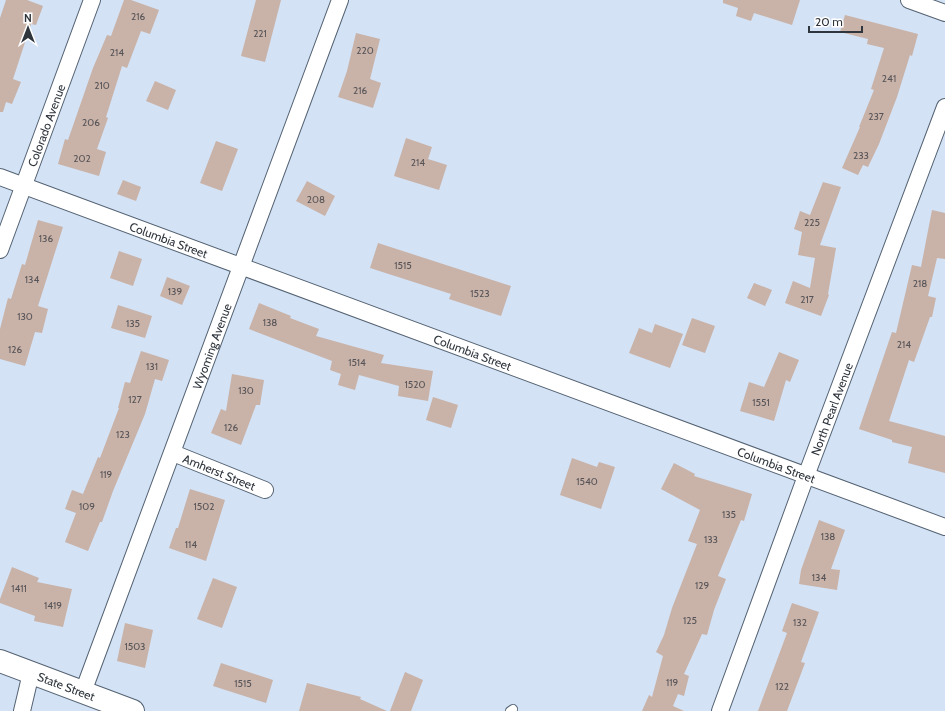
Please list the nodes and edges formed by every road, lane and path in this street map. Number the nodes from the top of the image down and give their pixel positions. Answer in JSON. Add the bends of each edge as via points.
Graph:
{"nodes":[{"id":1,"x":92,"y":0,"type":"edge"},
{"id":2,"x":340,"y":0,"type":"edge"},
{"id":3,"x":909,"y":0,"type":"edge"},
{"id":4,"x":945,"y":13,"type":"edge"},
{"id":5,"x":945,"y":107,"type":"edge"},
{"id":6,"x":0,"y":177,"type":"edge"},
{"id":7,"x":24,"y":186,"type":"junction"},
{"id":8,"x":0,"y":250,"type":"edge"},
{"id":9,"x":242,"y":267,"type":"junction"},
{"id":10,"x":172,"y":453,"type":"junction"},
{"id":11,"x":806,"y":476,"type":"junction"},
{"id":12,"x":265,"y":490,"type":"dead end"},
{"id":13,"x":945,"y":527,"type":"edge"},
{"id":14,"x":0,"y":661,"type":"edge"},
{"id":15,"x":31,"y":673,"type":"junction"},
{"id":16,"x":83,"y":692,"type":"junction"},
{"id":17,"x":22,"y":711,"type":"edge"},
{"id":18,"x":133,"y":711,"type":"edge"},
{"id":19,"x":720,"y":711,"type":"edge"}],
"edges":[{"from":1,"to":7,"type":"street","name":"Colorado Avenue"},
{"from":2,"to":9,"type":"street","name":"Wyoming Avenue"},
{"from":3,"to":4,"type":"street"},
{"from":5,"to":11,"type":"street","name":"North Pearl Avenue"},
{"from":6,"to":7,"type":"street","name":"Columbia Street"},
{"from":7,"to":8,"type":"street","name":"Colorado Avenue"},
{"from":7,"to":9,"type":"street","name":"Columbia Street"},
{"from":9,"to":10,"type":"street","name":"Wyoming Avenue"},
{"from":9,"to":11,"type":"street","name":"Columbia Street"},
{"from":10,"to":12,"type":"street","name":"Amherst Street"},
{"from":10,"to":16,"type":"street","name":"Wyoming Avenue"},
{"from":11,"to":13,"type":"street","name":"Columbia Street"},
{"from":11,"to":19,"type":"street","name":"North Pearl Avenue"},
{"from":14,"to":15,"type":"highway","name":"State Street"},
{"from":15,"to":16,"type":"highway","name":"State Street"},
{"from":15,"to":17,"type":"street"},
{"from":16,"to":18,"type":"highway","name":"State Street"}]}
